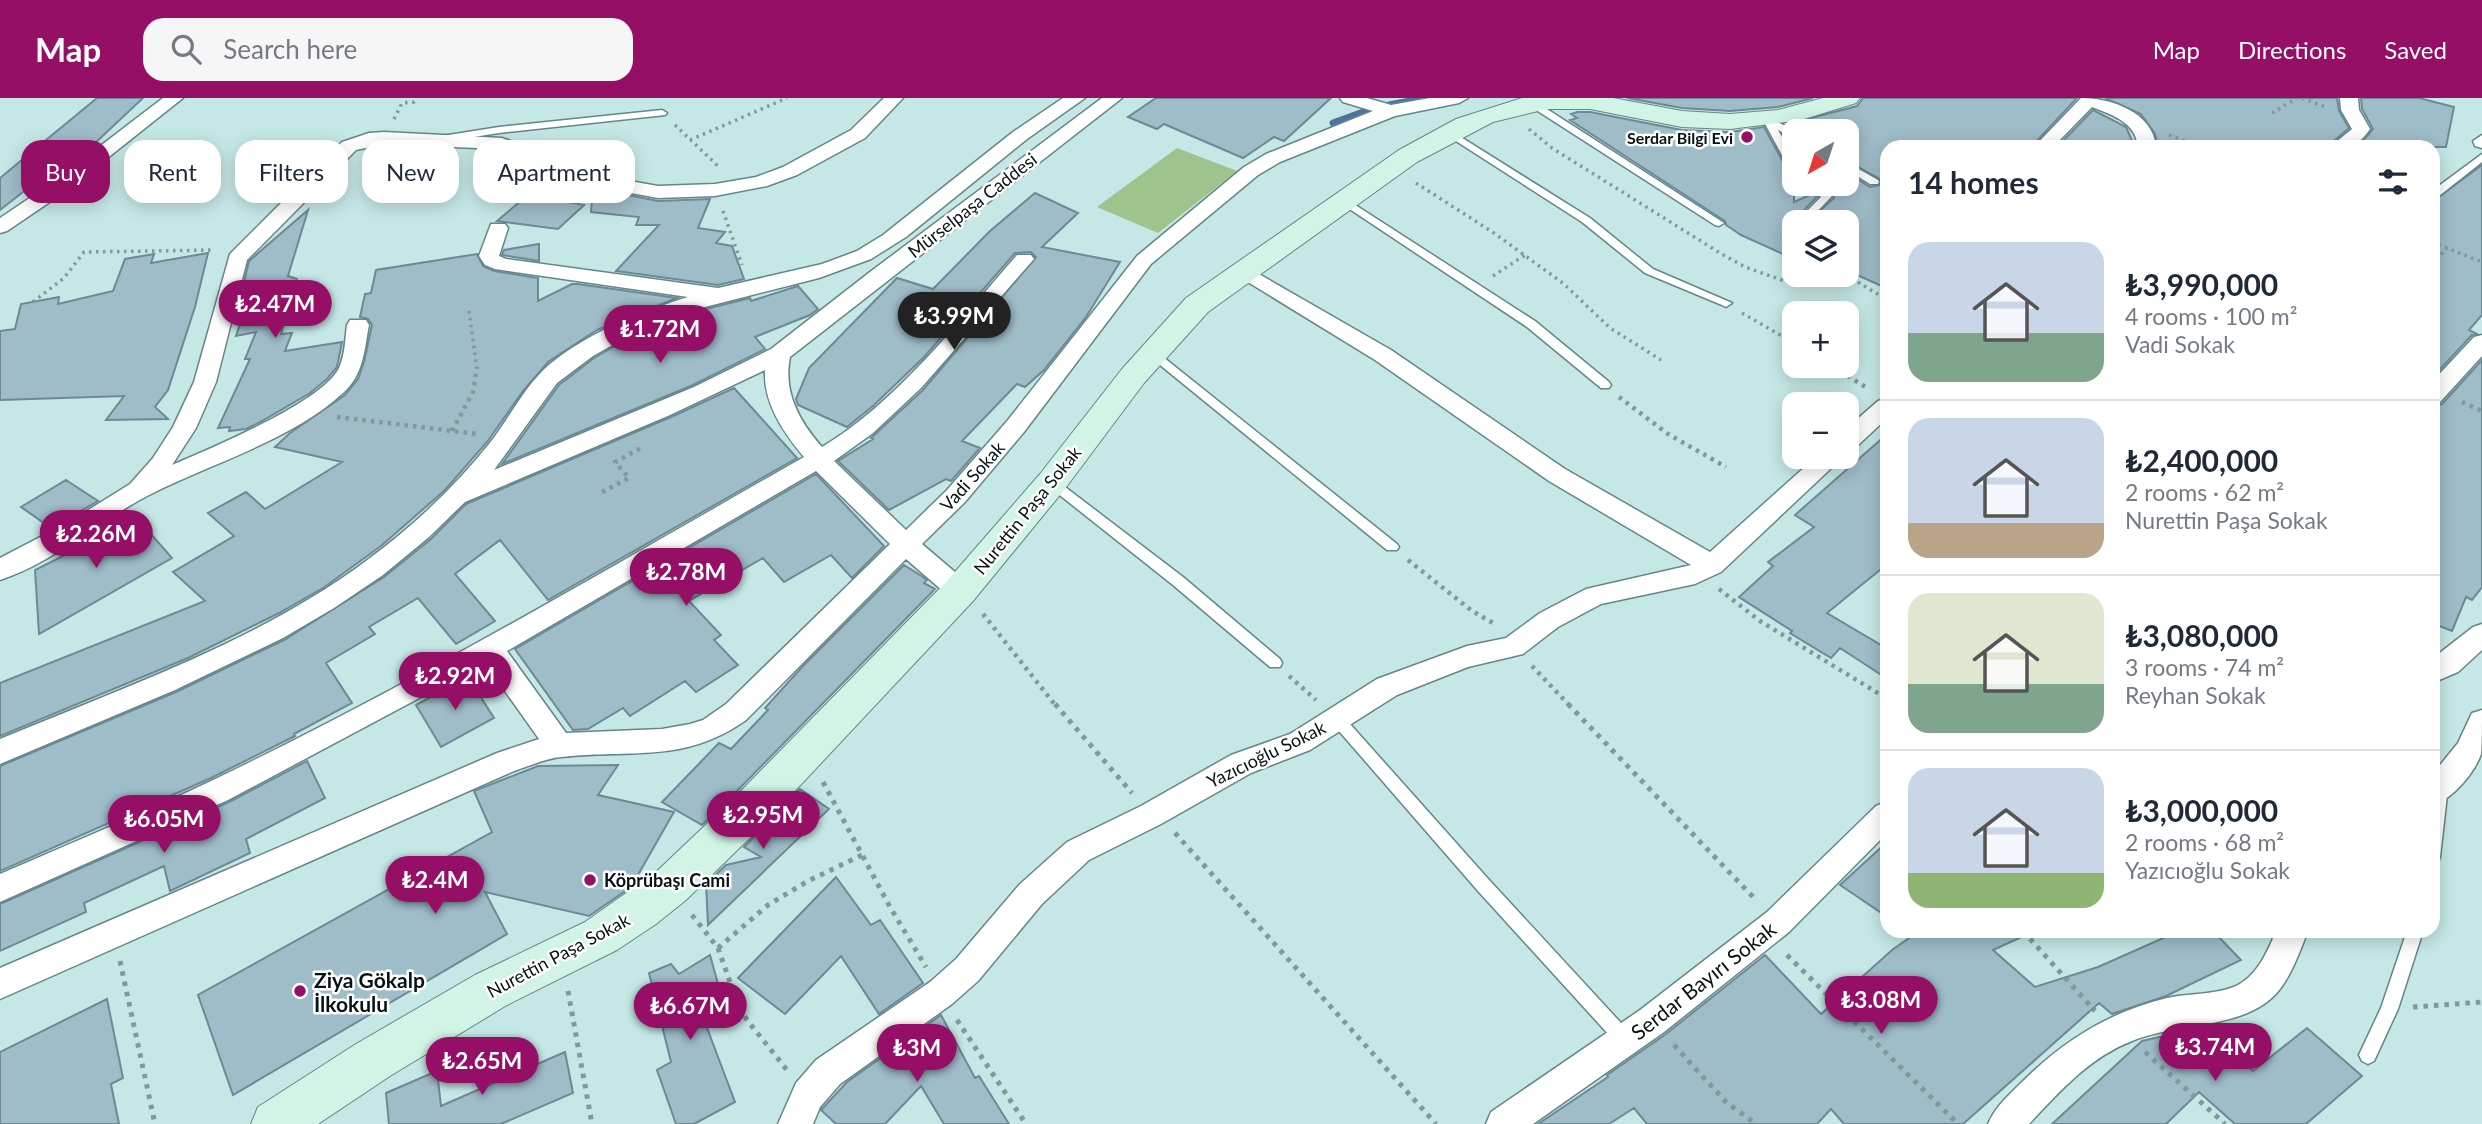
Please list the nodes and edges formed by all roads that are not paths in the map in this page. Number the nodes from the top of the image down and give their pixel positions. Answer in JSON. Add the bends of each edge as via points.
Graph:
{"nodes":[{"id":1,"x":174,"y":98,"type":"edge"},
{"id":2,"x":894,"y":98,"type":"edge"},
{"id":3,"x":1076,"y":98,"type":"edge"},
{"id":4,"x":1112,"y":98,"type":"edge"},
{"id":5,"x":1349,"y":98,"type":"edge"},
{"id":6,"x":1459,"y":98,"type":"edge"},
{"id":7,"x":1847,"y":98,"type":"edge"},
{"id":8,"x":2348,"y":98,"type":"edge"},
{"id":9,"x":2090,"y":99,"type":"edge"},
{"id":10,"x":1540,"y":103,"type":"edge"},
{"id":11,"x":1390,"y":111,"type":"junction"},
{"id":12,"x":662,"y":113,"type":"road end"},
{"id":13,"x":1781,"y":127,"type":"edge"},
{"id":14,"x":1448,"y":132,"type":"junction"},
{"id":15,"x":441,"y":139,"type":"junction"},
{"id":16,"x":2050,"y":140,"type":"edge"},
{"id":17,"x":2148,"y":140,"type":"edge"},
{"id":18,"x":2350,"y":140,"type":"edge"},
{"id":19,"x":2482,"y":157,"type":"edge"},
{"id":20,"x":1859,"y":173,"type":"edge"},
{"id":21,"x":1874,"y":182,"type":"dead end"},
{"id":22,"x":2440,"y":190,"type":"edge"},
{"id":23,"x":1826,"y":196,"type":"edge"},
{"id":24,"x":1346,"y":202,"type":"junction"},
{"id":25,"x":1812,"y":210,"type":"edge"},
{"id":26,"x":1719,"y":223,"type":"dead end"},
{"id":27,"x":0,"y":227,"type":"edge"},
{"id":28,"x":498,"y":228,"type":"dead end"},
{"id":29,"x":1024,"y":259,"type":"dead end"},
{"id":30,"x":1245,"y":272,"type":"junction"},
{"id":31,"x":750,"y":288,"type":"joint"},
{"id":32,"x":718,"y":295,"type":"junction"},
{"id":33,"x":1726,"y":303,"type":"road end"},
{"id":34,"x":358,"y":325,"type":"dead end"},
{"id":35,"x":2482,"y":342,"type":"edge"},
{"id":36,"x":1153,"y":353,"type":"junction"},
{"id":37,"x":779,"y":354,"type":"junction"},
{"id":38,"x":1605,"y":386,"type":"road end"},
{"id":39,"x":2440,"y":388,"type":"edge"},
{"id":40,"x":1880,"y":401,"type":"edge"},
{"id":41,"x":1859,"y":427,"type":"edge"},
{"id":42,"x":818,"y":460,"type":"junction"},
{"id":43,"x":1818,"y":469,"type":"edge"},
{"id":44,"x":1052,"y":482,"type":"junction"},
{"id":45,"x":139,"y":490,"type":"junction"},
{"id":46,"x":454,"y":499,"type":"junction"},
{"id":47,"x":906,"y":544,"type":"junction"},
{"id":48,"x":1392,"y":547,"type":"road end"},
{"id":49,"x":1707,"y":568,"type":"junction"},
{"id":50,"x":0,"y":570,"type":"edge"},
{"id":51,"x":960,"y":591,"type":"junction"},
{"id":52,"x":2482,"y":634,"type":"edge"},
{"id":53,"x":489,"y":647,"type":"junction"},
{"id":54,"x":1275,"y":663,"type":"road end"},
{"id":55,"x":2440,"y":668,"type":"edge"},
{"id":56,"x":1337,"y":719,"type":"junction"},
{"id":57,"x":2482,"y":721,"type":"edge"},
{"id":58,"x":559,"y":745,"type":"junction"},
{"id":59,"x":0,"y":752,"type":"edge"},
{"id":60,"x":2440,"y":786,"type":"edge"},
{"id":61,"x":1153,"y":813,"type":"joint"},
{"id":62,"x":1880,"y":821,"type":"edge"},
{"id":63,"x":0,"y":888,"type":"edge"},
{"id":64,"x":2289,"y":938,"type":"edge"},
{"id":65,"x":2413,"y":938,"type":"edge"},
{"id":66,"x":0,"y":984,"type":"edge"},
{"id":67,"x":941,"y":993,"type":"joint"},
{"id":68,"x":1626,"y":1041,"type":"junction"},
{"id":69,"x":2368,"y":1055,"type":"dead end"},
{"id":70,"x":802,"y":1109,"type":"edge"},
{"id":71,"x":275,"y":1124,"type":"edge"},
{"id":72,"x":1503,"y":1124,"type":"edge"},
{"id":73,"x":2004,"y":1124,"type":"edge"}],
"edges":[{"from":1,"to":27,"type":"street"},
{"from":2,"to":15,"type":"street","via":[[847,141],[790,171],[715,190],[639,189],[574,172],[502,144]]},
{"from":3,"to":31,"type":"street","via":[[873,250],[785,281]]},
{"from":4,"to":37,"type":"street","name":"Mürselpaşa Caddesi"},
{"from":5,"to":11,"type":"street"},
{"from":6,"to":11,"type":"street","name":"Vadi Sokak"},
{"from":7,"to":13,"type":"street","name":"Nurettin Paşa Sokak","via":[[1794,116]]},
{"from":8,"to":18,"type":"street","via":[[2361,129]]},
{"from":9,"to":16,"type":"street"},
{"from":9,"to":17,"type":"street","via":[[2139,124]]},
{"from":10,"to":13,"type":"street","name":"Nurettin Paşa Sokak","via":[[1591,102],[1691,120]]},
{"from":10,"to":14,"type":"street","name":"Nurettin Paşa Sokak","via":[[1483,116]]},
{"from":10,"to":26,"type":"lane"},
{"from":11,"to":47,"type":"street","name":"Vadi Sokak","via":[[1261,164],[1144,260],[1016,426],[956,496]]},
{"from":12,"to":15,"type":"lane"},
{"from":14,"to":24,"type":"street","name":"Nurettin Paşa Sokak"},
{"from":14,"to":33,"type":"lane","via":[[1608,235],[1649,271]]},
{"from":15,"to":45,"type":"street","via":[[369,139],[349,146],[244,250],[233,268],[205,382],[184,428]]},
{"from":19,"to":22,"type":"lane"},
{"from":20,"to":21,"type":"lane"},
{"from":23,"to":25,"type":"lane"},
{"from":24,"to":30,"type":"street","name":"Nurettin Paşa Sokak"},
{"from":24,"to":38,"type":"lane","via":[[1478,286]]},
{"from":28,"to":32,"type":"street","via":[[489,256],[502,265]]},
{"from":29,"to":42,"type":"street","via":[[931,365],[860,432]]},
{"from":30,"to":36,"type":"street","name":"Nurettin Paşa Sokak","via":[[1197,305]]},
{"from":30,"to":49,"type":"street","via":[[1383,355],[1557,475]]},
{"from":31,"to":32,"type":"street"},
{"from":32,"to":46,"type":"street","via":[[625,329],[571,360],[546,381],[507,438]]},
{"from":34,"to":45,"type":"street","via":[[347,373],[322,397]]},
{"from":35,"to":39,"type":"street"},
{"from":36,"to":44,"type":"street","name":"Nurettin Paşa Sokak"},
{"from":36,"to":48,"type":"lane"},
{"from":37,"to":42,"type":"street","via":[[778,396]]},
{"from":37,"to":46,"type":"street","name":"Mürselpaşa Caddesi","via":[[732,379]]},
{"from":40,"to":41,"type":"street"},
{"from":42,"to":47,"type":"street"},
{"from":42,"to":53,"type":"street"},
{"from":43,"to":49,"type":"street","name":"Yazıcıoğlu Sokak"},
{"from":44,"to":51,"type":"street","name":"Nurettin Paşa Sokak"},
{"from":44,"to":54,"type":"lane"},
{"from":45,"to":50,"type":"street"},
{"from":46,"to":59,"type":"street","via":[[370,573],[293,621]]},
{"from":47,"to":51,"type":"street"},
{"from":47,"to":58,"type":"street","name":"Vadi Sokak","via":[[736,712],[713,728],[662,741]]},
{"from":49,"to":56,"type":"street","name":"Yazıcıoğlu Sokak","via":[[1595,596],[1549,620],[1511,648],[1414,675]]},
{"from":51,"to":71,"type":"street","name":"Nurettin Paşa Sokak","via":[[671,886],[631,917],[491,990]]},
{"from":52,"to":55,"type":"street"},
{"from":53,"to":58,"type":"street"},
{"from":53,"to":63,"type":"street","via":[[223,789]]},
{"from":56,"to":61,"type":"street","name":"Yazıcıoğlu Sokak","via":[[1300,742],[1215,777]]},
{"from":56,"to":68,"type":"lane"},
{"from":57,"to":60,"type":"street","via":[[2455,772]]},
{"from":58,"to":66,"type":"street","name":"Vadi Sokak","via":[[478,773]]},
{"from":61,"to":67,"type":"street","name":"Yazıcıoğlu Sokak","via":[[1078,851],[1059,866]]},
{"from":62,"to":68,"type":"street","name":"Serdar Bayırı Sokak","via":[[1771,928]]},
{"from":64,"to":73,"type":"street","via":[[2268,980],[2250,996],[2171,1013],[2117,1031],[2082,1052]]},
{"from":65,"to":69,"type":"lane"},
{"from":67,"to":70,"type":"street","name":"Yazıcıoğlu Sokak","via":[[828,1072]]},
{"from":68,"to":72,"type":"street","name":"Serdar Bayırı Sokak"}]}
